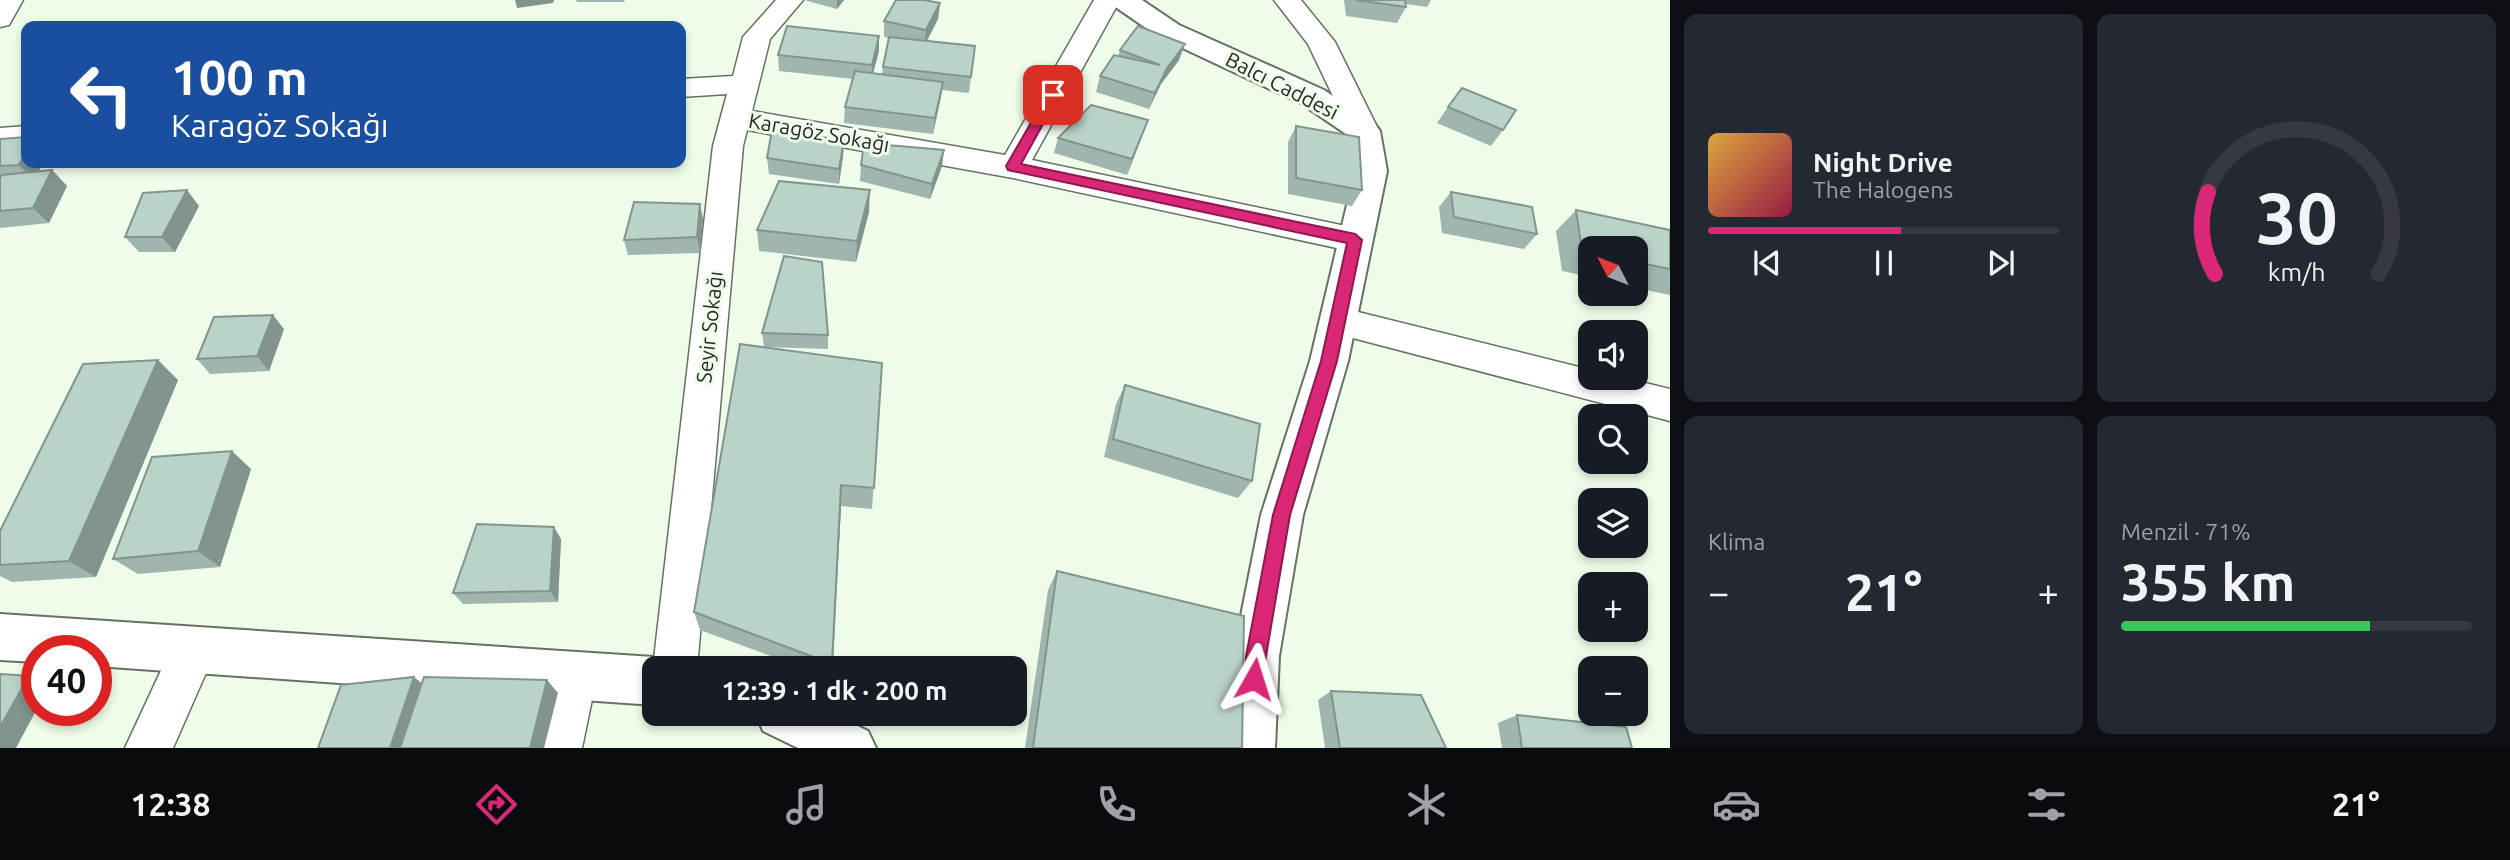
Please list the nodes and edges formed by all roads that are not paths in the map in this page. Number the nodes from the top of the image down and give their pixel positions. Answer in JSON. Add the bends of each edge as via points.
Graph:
{"nodes":[{"id":1,"x":10,"y":0,"type":"edge"},
{"id":2,"x":790,"y":0,"type":"edge"},
{"id":3,"x":1107,"y":0,"type":"edge"},
{"id":4,"x":1124,"y":0,"type":"edge"},
{"id":5,"x":1287,"y":0,"type":"edge"},
{"id":6,"x":0,"y":19,"type":"edge"},
{"id":7,"x":744,"y":84,"type":"junction"},
{"id":8,"x":686,"y":89,"type":"edge"},
{"id":9,"x":736,"y":118,"type":"junction"},
{"id":10,"x":1364,"y":131,"type":"junction"},
{"id":11,"x":21,"y":136,"type":"edge"},
{"id":12,"x":0,"y":138,"type":"edge"},
{"id":13,"x":1013,"y":166,"type":"junction"},
{"id":14,"x":1355,"y":240,"type":"junction"},
{"id":15,"x":1338,"y":321,"type":"junction"},
{"id":16,"x":1670,"y":405,"type":"edge"},
{"id":17,"x":0,"y":637,"type":"edge"},
{"id":18,"x":194,"y":650,"type":"junction"},
{"id":19,"x":676,"y":656,"type":"edge"},
{"id":20,"x":574,"y":676,"type":"junction"},
{"id":21,"x":642,"y":680,"type":"edge"},
{"id":22,"x":805,"y":726,"type":"edge"},
{"id":23,"x":149,"y":748,"type":"edge"},
{"id":24,"x":558,"y":748,"type":"edge"},
{"id":25,"x":851,"y":748,"type":"edge"},
{"id":26,"x":1250,"y":748,"type":"edge"}],
"edges":[{"from":1,"to":6,"type":"street"},
{"from":2,"to":7,"type":"street","name":"Seyir Sokağı","via":[[757,37]]},
{"from":3,"to":13,"type":"street"},
{"from":4,"to":10,"type":"street","name":"Balcı Caddesi","via":[[1169,31],[1314,97]]},
{"from":5,"to":10,"type":"street","via":[[1321,42]]},
{"from":7,"to":8,"type":"street"},
{"from":7,"to":9,"type":"street","name":"Seyir Sokağı"},
{"from":9,"to":13,"type":"street","name":"Karagöz Sokağı"},
{"from":9,"to":19,"type":"street","name":"Seyir Sokağı","via":[[728,146]]},
{"from":10,"to":14,"type":"street","via":[[1371,171]]},
{"from":11,"to":12,"type":"street"},
{"from":13,"to":14,"type":"street","name":"Karagöz Sokağı"},
{"from":14,"to":15,"type":"street"},
{"from":15,"to":16,"type":"street"},
{"from":15,"to":26,"type":"street","via":[[1282,515],[1256,656]]},
{"from":17,"to":18,"type":"street"},
{"from":18,"to":20,"type":"street"},
{"from":18,"to":23,"type":"street"},
{"from":20,"to":21,"type":"street"},
{"from":20,"to":24,"type":"street"},
{"from":22,"to":25,"type":"street"}]}
